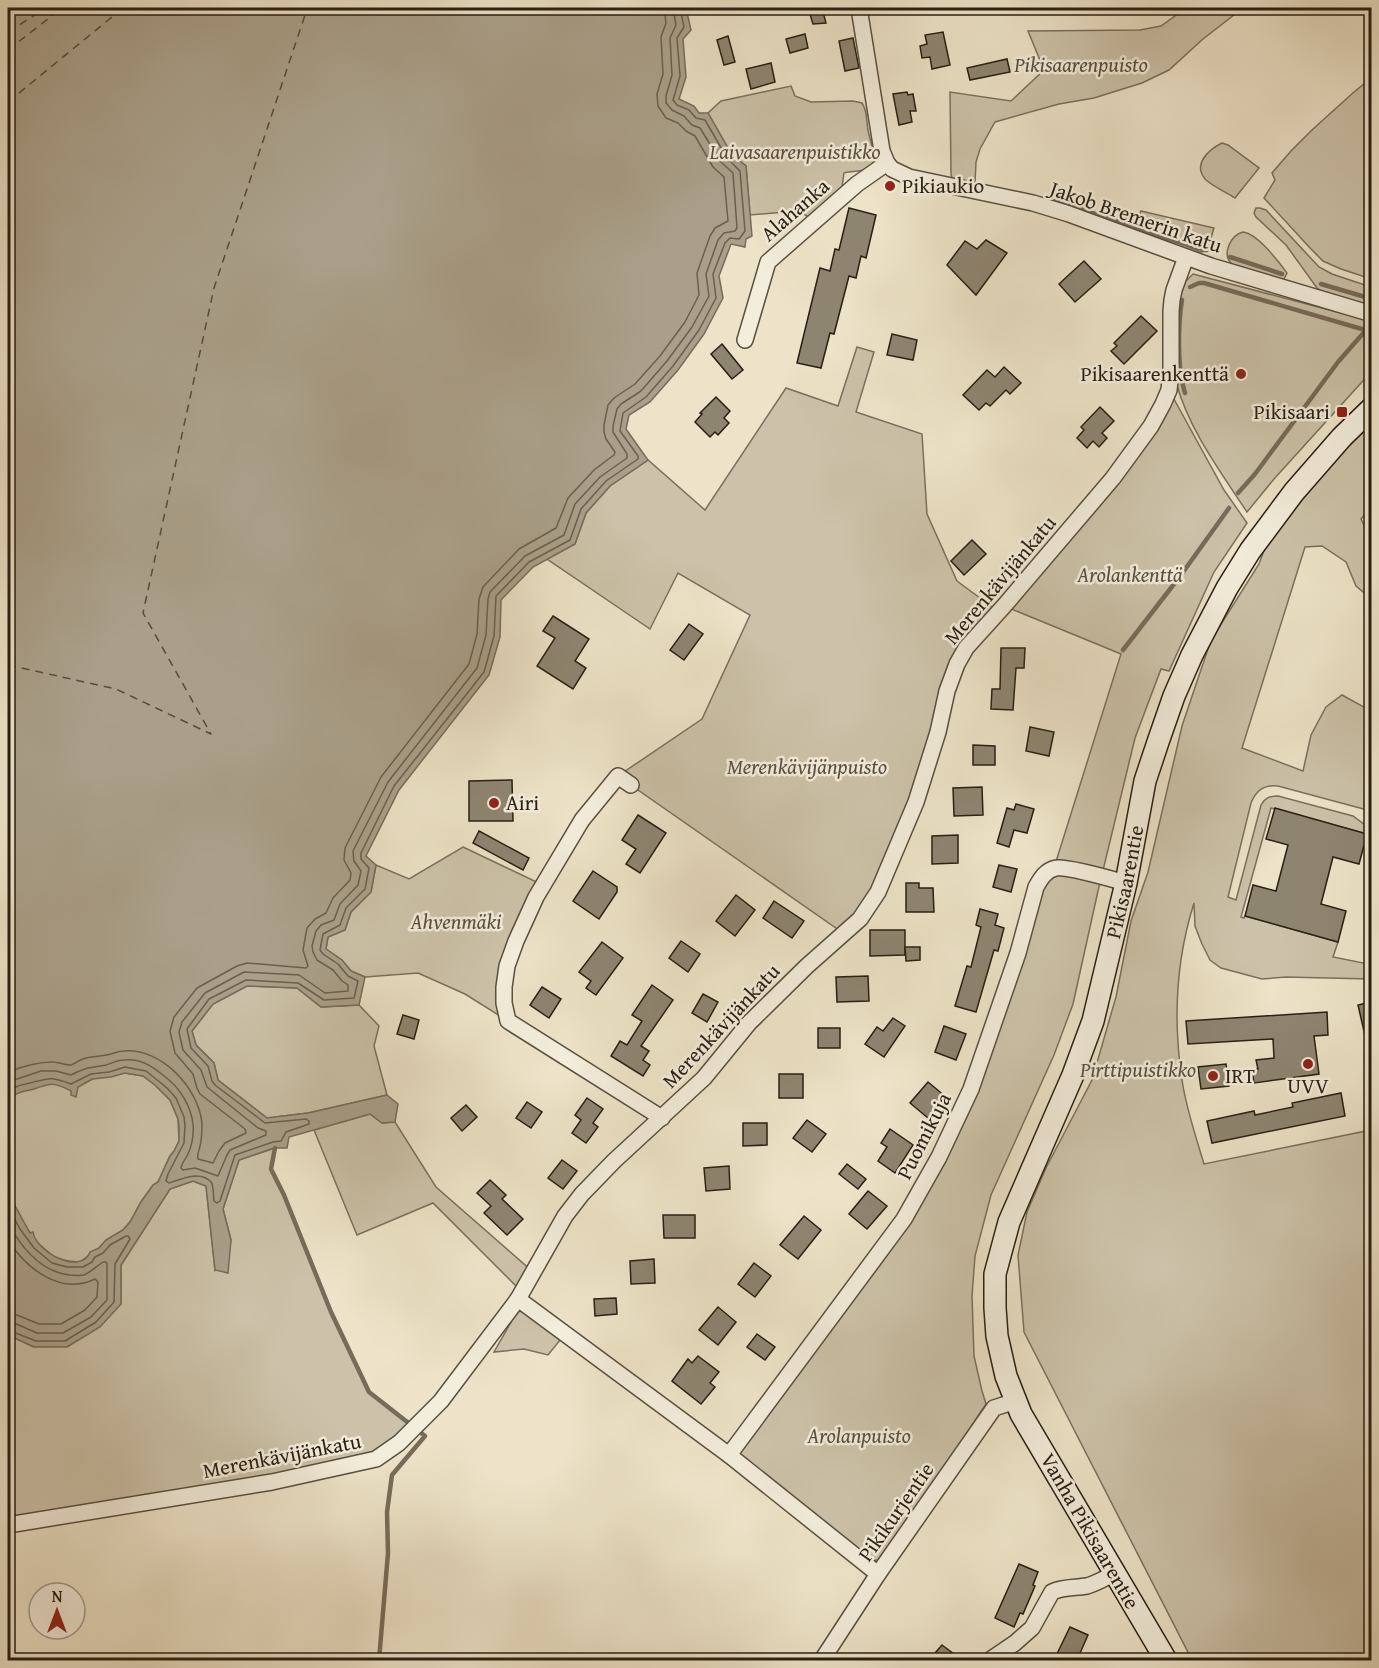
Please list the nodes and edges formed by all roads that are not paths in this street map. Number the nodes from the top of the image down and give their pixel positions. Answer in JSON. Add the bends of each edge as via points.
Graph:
{"nodes":[{"id":1,"x":859,"y":8,"type":"edge"},
{"id":2,"x":887,"y":164,"type":"junction"},
{"id":3,"x":1186,"y":257,"type":"junction"},
{"id":4,"x":1371,"y":314,"type":"edge"},
{"id":5,"x":745,"y":340,"type":"dead end"},
{"id":6,"x":1371,"y":408,"type":"edge"},
{"id":7,"x":624,"y":780,"type":"dead end"},
{"id":8,"x":1126,"y":883,"type":"junction"},
{"id":9,"x":662,"y":1118,"type":"junction"},
{"id":10,"x":518,"y":1299,"type":"junction"},
{"id":11,"x":1016,"y":1401,"type":"junction"},
{"id":12,"x":729,"y":1455,"type":"junction"},
{"id":13,"x":8,"y":1524,"type":"edge"},
{"id":14,"x":1114,"y":1573,"type":"junction"},
{"id":15,"x":878,"y":1574,"type":"junction"},
{"id":16,"x":822,"y":1660,"type":"edge"},
{"id":17,"x":990,"y":1660,"type":"edge"},
{"id":18,"x":1166,"y":1660,"type":"edge"}],
"edges":[{"from":1,"to":2,"type":"street"},
{"from":2,"to":3,"type":"street","name":"Jakob Bremerin katu","via":[[909,177],[1033,203]]},
{"from":2,"to":5,"type":"street","name":"Alahanka","via":[[856,184],[768,261]]},
{"from":3,"to":4,"type":"street","name":"Jakob Bremerin katu"},
{"from":3,"to":9,"type":"street","name":"Merenkävijänkatu","via":[[1172,300],[1171,370],[1163,404],[1152,426],[1113,478],[966,648],[947,691],[916,802],[878,892],[860,919],[749,1023],[704,1078]]},
{"from":6,"to":8,"type":"street","name":"Pikisaarentie","via":[[1301,484],[1268,527],[1227,588],[1197,645],[1174,696],[1145,781]]},
{"from":7,"to":9,"type":"street","via":[[582,820],[536,897],[507,966],[504,1003],[508,1021]]},
{"from":8,"to":11,"type":"street","name":"Pikisaarentie","via":[[1093,1021],[1024,1183],[995,1274],[997,1336]]},
{"from":8,"to":12,"type":"street","name":"Puomikuja","via":[[1060,867],[1041,877],[971,1089],[939,1157],[904,1219]]},
{"from":9,"to":10,"type":"street","name":"Merenkävijänkatu","via":[[582,1194],[565,1216]]},
{"from":10,"to":12,"type":"street"},
{"from":10,"to":13,"type":"street","name":"Merenkävijänkatu","via":[[441,1401],[399,1443],[376,1459],[272,1482]]},
{"from":11,"to":14,"type":"street","name":"Vanha Pikisaarentie"},
{"from":11,"to":15,"type":"street","name":"Pikikurjentie","via":[[994,1408]]},
{"from":12,"to":15,"type":"street"},
{"from":14,"to":17,"type":"street","via":[[1086,1586],[1052,1592],[1032,1628]]},
{"from":14,"to":18,"type":"street","name":"Vanha Pikisaarentie"},
{"from":15,"to":16,"type":"street","name":"Pikikurjentie"}]}
